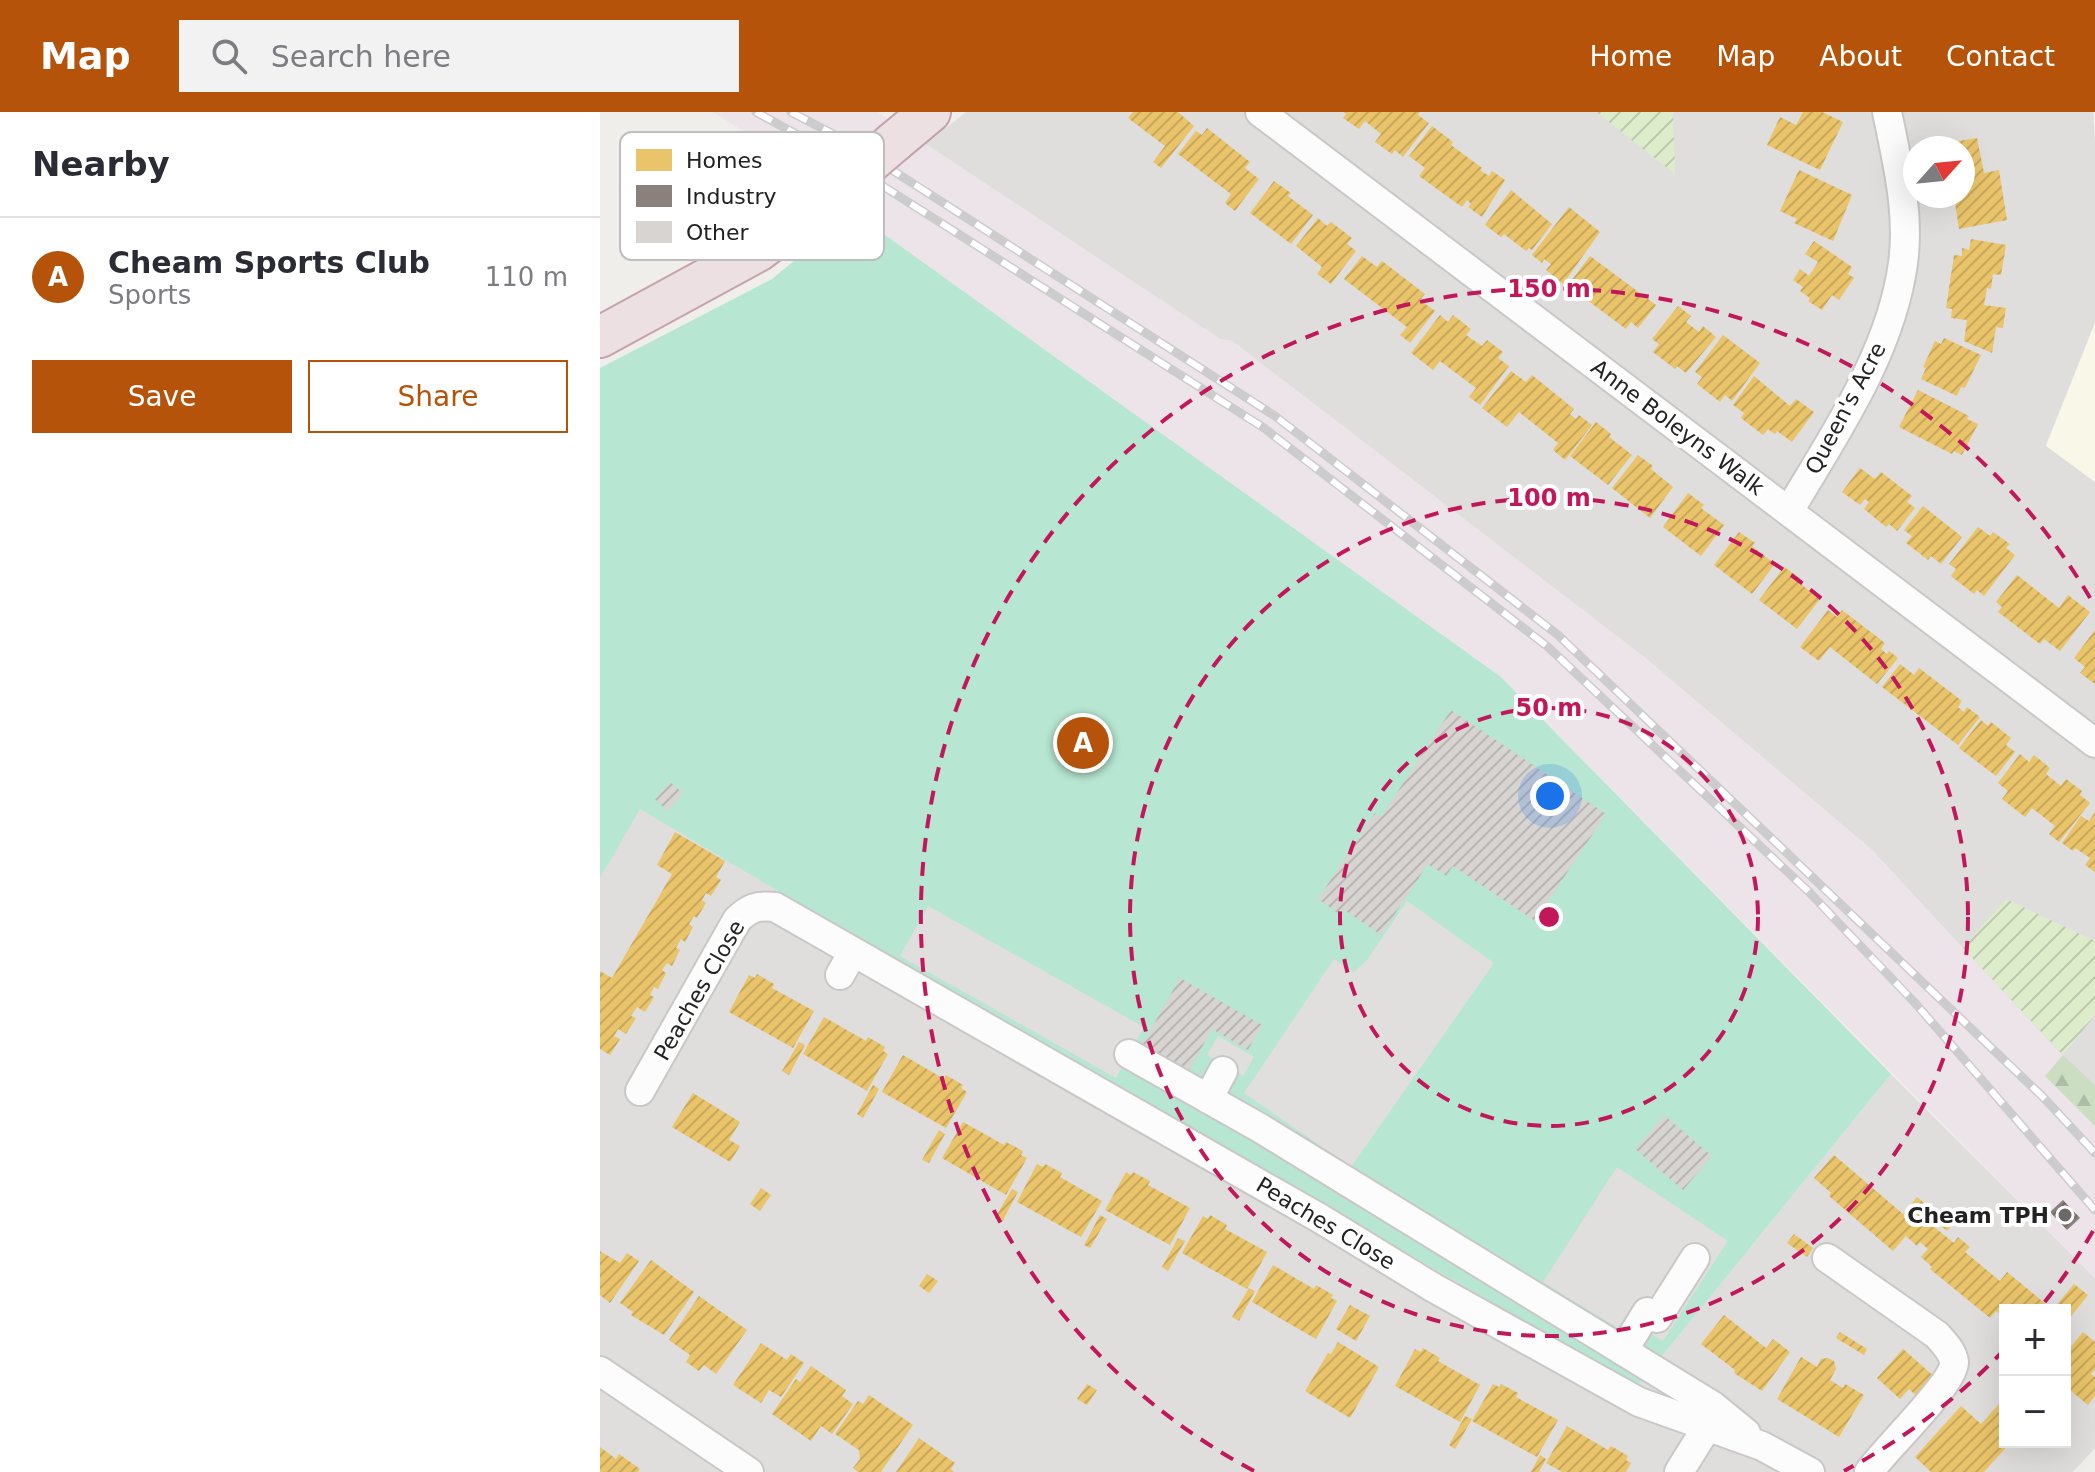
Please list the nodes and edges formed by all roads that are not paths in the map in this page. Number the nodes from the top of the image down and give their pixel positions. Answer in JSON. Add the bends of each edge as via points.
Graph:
{"nodes":[{"id":1,"x":930,"y":112,"type":"edge"},
{"id":2,"x":1260,"y":112,"type":"edge"},
{"id":3,"x":1887,"y":112,"type":"edge"},
{"id":4,"x":884,"y":151,"type":"edge"},
{"id":5,"x":741,"y":260,"type":"edge"},
{"id":6,"x":600,"y":337,"type":"edge"},
{"id":7,"x":1789,"y":511,"type":"junction"},
{"id":8,"x":2095,"y":743,"type":"edge"},
{"id":9,"x":1129,"y":1054,"type":"dead end"},
{"id":10,"x":1223,"y":1071,"type":"dead end"},
{"id":11,"x":640,"y":1091,"type":"dead end"},
{"id":12,"x":1208,"y":1099,"type":"junction"},
{"id":13,"x":1695,"y":1258,"type":"dead end"},
{"id":14,"x":1827,"y":1258,"type":"dead end"},
{"id":15,"x":1623,"y":1351,"type":"junction"},
{"id":16,"x":600,"y":1371,"type":"edge"},
{"id":17,"x":1707,"y":1427,"type":"junction"},
{"id":18,"x":1762,"y":1446,"type":"junction"},
{"id":19,"x":749,"y":1472,"type":"edge"},
{"id":20,"x":1679,"y":1472,"type":"edge"},
{"id":21,"x":1810,"y":1472,"type":"edge"},
{"id":22,"x":1869,"y":1472,"type":"edge"}],
"edges":[{"from":1,"to":4,"type":"highway","bridge":true},
{"from":2,"to":7,"type":"street","name":"Anne Boleyns Walk"},
{"from":3,"to":7,"type":"street","name":"Queen's Acre","via":[[1905,226],[1899,285],[1866,374]]},
{"from":5,"to":6,"type":"highway","bridge":true},
{"from":7,"to":8,"type":"street","name":"Anne Boleyns Walk"},
{"from":9,"to":12,"type":"street"},
{"from":10,"to":12,"type":"street"},
{"from":11,"to":17,"type":"street","name":"Peaches Close","via":[[737,920],[748,908],[775,907],[847,964],[1321,1219],[1639,1402]]},
{"from":12,"to":15,"type":"street"},
{"from":13,"to":15,"type":"street","via":[[1657,1318],[1647,1312]]},
{"from":14,"to":22,"type":"street","via":[[1937,1335],[1954,1361],[1948,1381]]},
{"from":15,"to":18,"type":"street","via":[[1713,1406]]},
{"from":16,"to":19,"type":"street"},
{"from":17,"to":18,"type":"street","name":"Peaches Close"},
{"from":17,"to":20,"type":"street"},
{"from":18,"to":21,"type":"street","name":"Peaches Close"}]}
